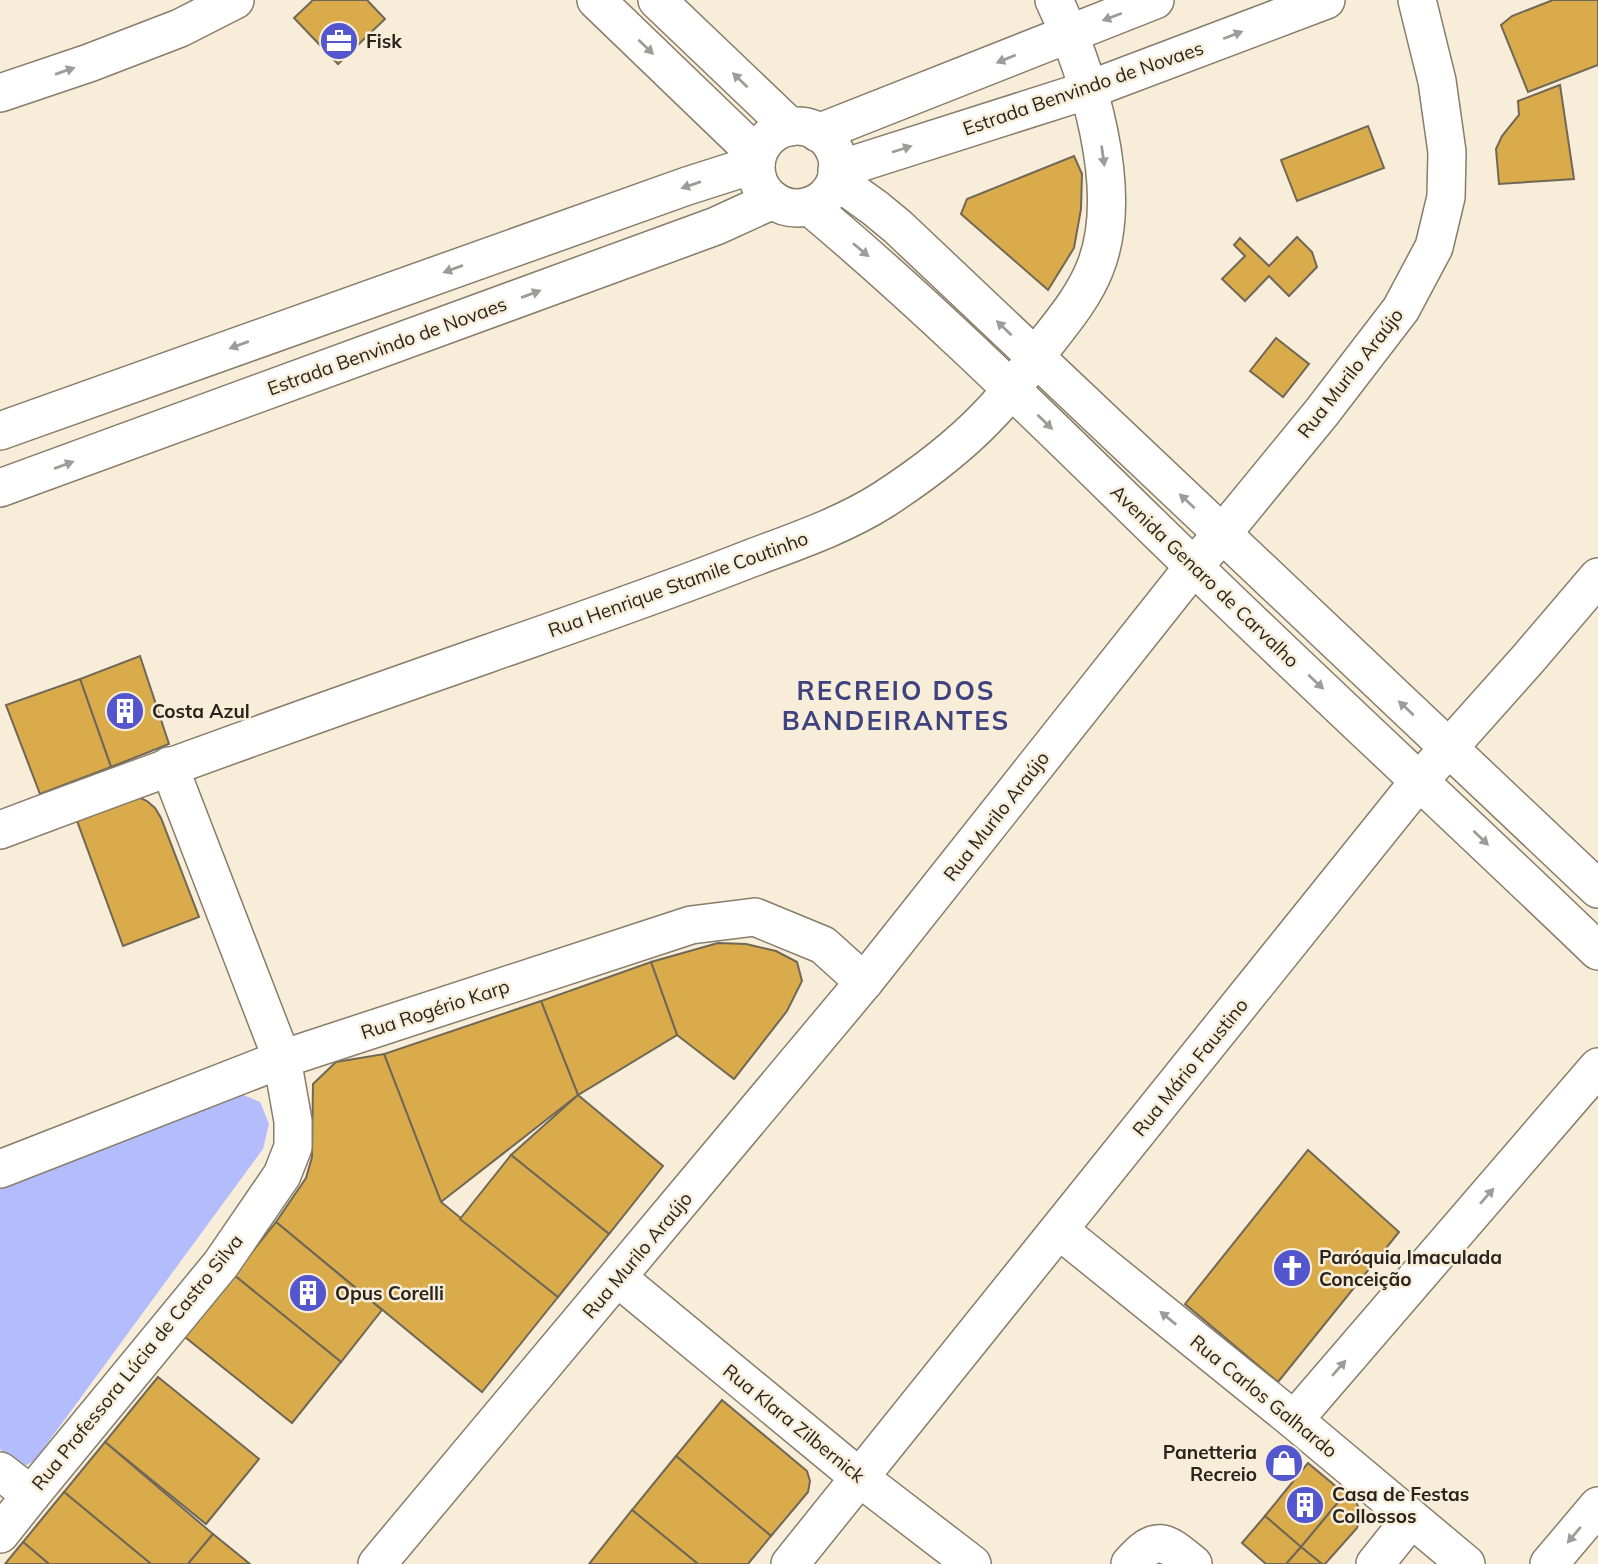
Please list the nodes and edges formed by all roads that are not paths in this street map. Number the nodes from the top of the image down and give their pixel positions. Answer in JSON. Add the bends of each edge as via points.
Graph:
{"nodes":[{"id":1,"x":235,"y":0,"type":"edge"},
{"id":2,"x":596,"y":0,"type":"edge"},
{"id":3,"x":657,"y":0,"type":"edge"},
{"id":4,"x":1054,"y":0,"type":"edge"},
{"id":5,"x":1155,"y":0,"type":"edge"},
{"id":6,"x":1326,"y":0,"type":"edge"},
{"id":7,"x":1417,"y":0,"type":"edge"},
{"id":8,"x":1070,"y":33,"type":"junction"},
{"id":9,"x":1088,"y":90,"type":"junction"},
{"id":10,"x":0,"y":93,"type":"edge"},
{"id":11,"x":804,"y":130,"type":"junction"},
{"id":12,"x":757,"y":160,"type":"junction"},
{"id":13,"x":837,"y":175,"type":"junction"},
{"id":14,"x":773,"y":200,"type":"junction"},
{"id":15,"x":809,"y":206,"type":"junction"},
{"id":16,"x":1035,"y":358,"type":"junction"},
{"id":17,"x":1012,"y":390,"type":"junction"},
{"id":18,"x":0,"y":430,"type":"edge"},
{"id":19,"x":0,"y":488,"type":"edge"},
{"id":20,"x":1222,"y":534,"type":"junction"},
{"id":21,"x":1194,"y":566,"type":"junction"},
{"id":22,"x":1598,"y":577,"type":"edge"},
{"id":23,"x":1448,"y":748,"type":"junction"},
{"id":24,"x":169,"y":766,"type":"junction"},
{"id":25,"x":1420,"y":780,"type":"junction"},
{"id":26,"x":0,"y":830,"type":"edge"},
{"id":27,"x":1598,"y":889,"type":"edge"},
{"id":28,"x":1598,"y":951,"type":"edge"},
{"id":29,"x":864,"y":982,"type":"junction"},
{"id":30,"x":282,"y":1059,"type":"junction"},
{"id":31,"x":1598,"y":1067,"type":"edge"},
{"id":32,"x":0,"y":1169,"type":"edge"},
{"id":33,"x":1059,"y":1230,"type":"junction"},
{"id":34,"x":618,"y":1278,"type":"junction"},
{"id":35,"x":1294,"y":1420,"type":"junction"},
{"id":36,"x":0,"y":1471,"type":"edge"},
{"id":37,"x":860,"y":1478,"type":"junction"},
{"id":38,"x":31,"y":1495,"type":"junction"},
{"id":39,"x":1598,"y":1506,"type":"edge"},
{"id":40,"x":1411,"y":1519,"type":"junction"},
{"id":41,"x":0,"y":1534,"type":"edge"},
{"id":42,"x":377,"y":1564,"type":"edge"},
{"id":43,"x":790,"y":1564,"type":"edge"},
{"id":44,"x":972,"y":1564,"type":"edge"},
{"id":45,"x":1130,"y":1564,"type":"edge"},
{"id":46,"x":1193,"y":1564,"type":"edge"},
{"id":47,"x":1375,"y":1564,"type":"edge"},
{"id":48,"x":1466,"y":1564,"type":"edge"},
{"id":49,"x":1549,"y":1564,"type":"edge"}],
"edges":[{"from":10,"to":1,"type":"street","one_way":true,"via":[[180,28]]},
{"from":2,"to":12,"type":"street","one_way":true},
{"from":11,"to":3,"type":"street","one_way":true},
{"from":4,"to":8,"type":"street","name":"Rua Henrique Stamile Coutinho"},
{"from":5,"to":8,"type":"street","one_way":true},
{"from":9,"to":6,"type":"street","name":"Estrada Benvindo de Novaes","one_way":true},
{"from":7,"to":20,"type":"street","name":"Rua Murilo Araújo","via":[[1437,80],[1447,152],[1446,197],[1434,247],[1401,309]]},
{"from":8,"to":9,"type":"street","name":"Rua Henrique Stamile Coutinho"},
{"from":8,"to":11,"type":"street","one_way":true},
{"from":13,"to":9,"type":"street","name":"Estrada Benvindo de Novaes","one_way":true},
{"from":9,"to":16,"type":"street","name":"Rua Henrique Stamile Coutinho","one_way":true,"via":[[1102,149],[1105,233],[1095,269],[1080,298]]},
{"from":11,"to":12,"type":"street","via":[[776,132],[764,142]]},
{"from":11,"to":13,"type":"street","via":[[833,148]]},
{"from":12,"to":14,"type":"street","via":[[757,176]]},
{"from":12,"to":18,"type":"street","one_way":true},
{"from":13,"to":15,"type":"street","via":[[825,196]]},
{"from":16,"to":13,"type":"street","one_way":true},
{"from":14,"to":15,"type":"street","via":[[797,209]]},
{"from":19,"to":14,"type":"street","name":"Estrada Benvindo de Novaes","one_way":true,"via":[[703,230]]},
{"from":15,"to":17,"type":"street","name":"Avenida Genaro de Carvalho","one_way":true},
{"from":16,"to":17,"type":"street","name":"Rua Henrique Stamile Coutinho"},
{"from":20,"to":16,"type":"street","one_way":true},
{"from":17,"to":21,"type":"street","name":"Avenida Genaro de Carvalho","one_way":true},
{"from":17,"to":24,"type":"street","name":"Rua Henrique Stamile Coutinho","via":[[987,418],[923,472],[880,501],[805,538]]},
{"from":20,"to":21,"type":"street","name":"Rua Murilo Araújo"},
{"from":23,"to":20,"type":"street","one_way":true},
{"from":21,"to":25,"type":"street","name":"Avenida Genaro de Carvalho","one_way":true},
{"from":21,"to":29,"type":"street","name":"Rua Murilo Araújo"},
{"from":22,"to":23,"type":"street","name":"Rua Mário Faustino"},
{"from":23,"to":25,"type":"street","name":"Rua Mário Faustino"},
{"from":23,"to":27,"type":"street"},
{"from":24,"to":26,"type":"street","name":"Rua Henrique Stamile Coutinho"},
{"from":24,"to":30,"type":"street","name":"Rua Professora Lúcia de Castro Silva"},
{"from":25,"to":28,"type":"street","name":"Avenida Genaro de Carvalho","one_way":true},
{"from":25,"to":33,"type":"street","name":"Rua Mário Faustino"},
{"from":29,"to":30,"type":"street","name":"Rua Rogério Karp","via":[[823,945],[755,917],[691,925]]},
{"from":29,"to":34,"type":"street","name":"Rua Murilo Araújo"},
{"from":30,"to":32,"type":"street","name":"Rua Rogério Karp"},
{"from":30,"to":38,"type":"street","name":"Rua Professora Lúcia de Castro Silva","via":[[293,1121],[293,1147],[282,1175],[221,1264]]},
{"from":35,"to":31,"type":"street","one_way":true},
{"from":35,"to":33,"type":"street","name":"Rua Carlos Galhardo","one_way":true},
{"from":33,"to":37,"type":"street","name":"Rua Mário Faustino"},
{"from":34,"to":37,"type":"street","name":"Rua Klara Zilbernick"},
{"from":34,"to":42,"type":"street","name":"Rua Murilo Araújo"},
{"from":35,"to":40,"type":"street","name":"Rua Carlos Galhardo"},
{"from":36,"to":38,"type":"street","name":"Rua Professora Lúcia de Castro Silva"},
{"from":37,"to":43,"type":"street","name":"Rua Mário Faustino"},
{"from":37,"to":44,"type":"street","name":"Rua Klara Zilbernick"},
{"from":38,"to":41,"type":"street"},
{"from":39,"to":49,"type":"street","one_way":true},
{"from":40,"to":47,"type":"street"},
{"from":40,"to":48,"type":"street","name":"Rua Carlos Galhardo"},
{"from":45,"to":46,"type":"street","via":[[1149,1545],[1159,1543],[1174,1548]]}]}
